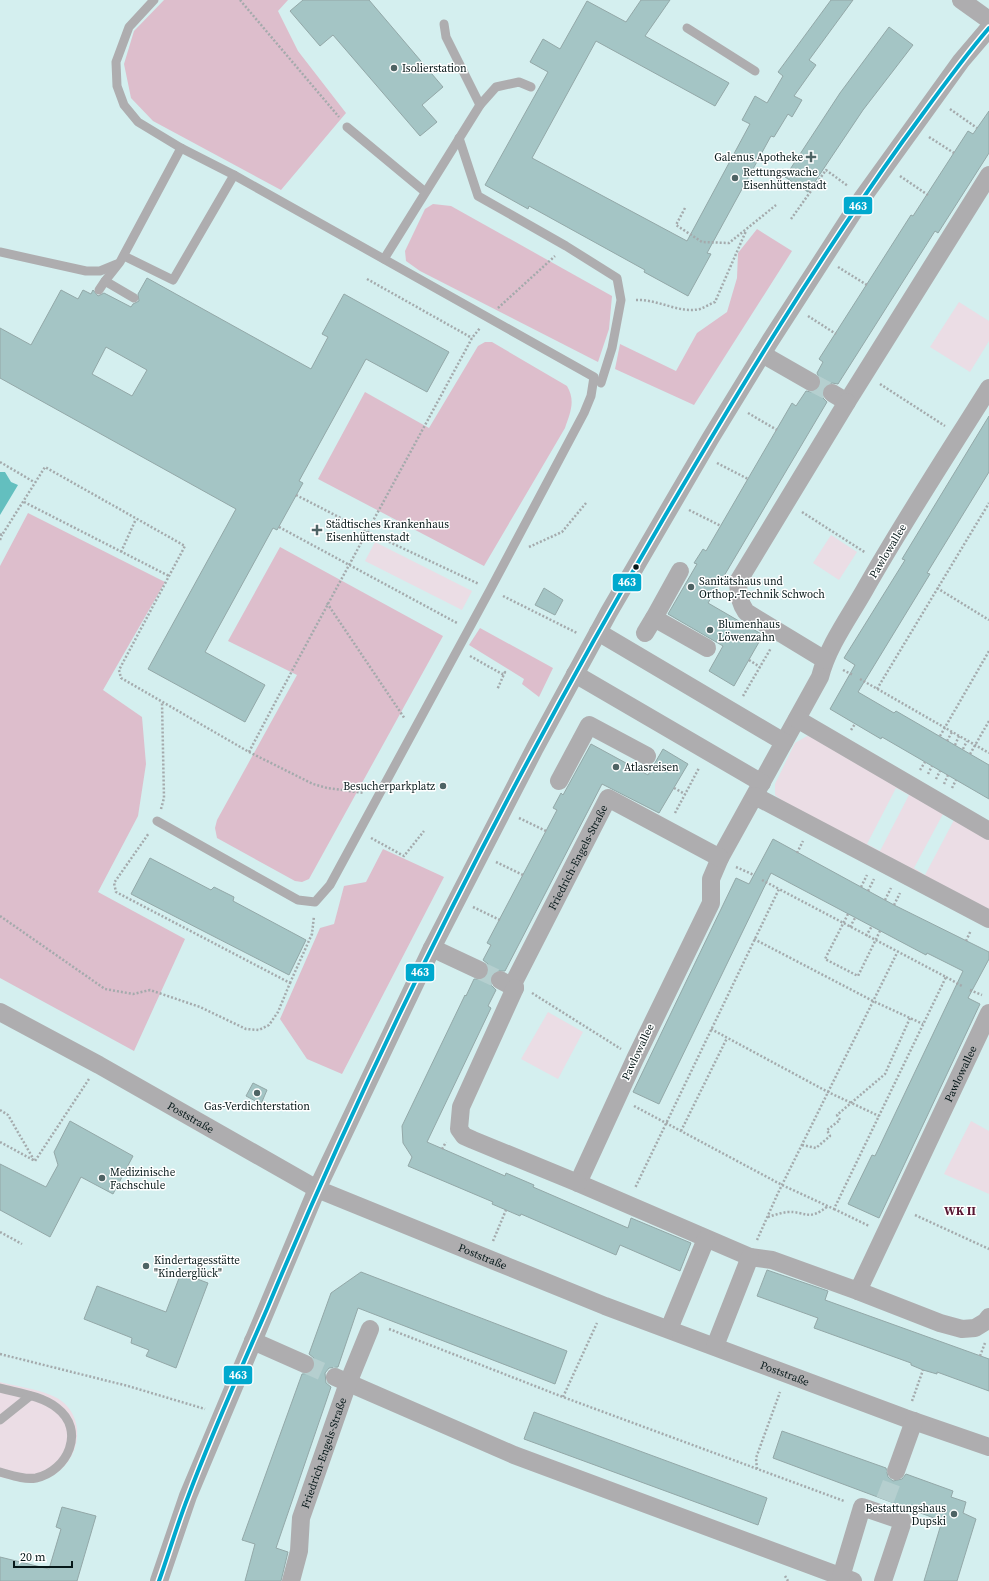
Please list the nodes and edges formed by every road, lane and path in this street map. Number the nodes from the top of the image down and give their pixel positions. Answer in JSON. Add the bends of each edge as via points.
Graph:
{"nodes":[{"id":1,"x":154,"y":0,"type":"edge"},
{"id":2,"x":240,"y":0,"type":"edge"},
{"id":3,"x":961,"y":0,"type":"edge"},
{"id":4,"x":989,"y":20,"type":"edge"},
{"id":5,"x":444,"y":24,"type":"dead end"},
{"id":6,"x":687,"y":28,"type":"dead end"},
{"id":7,"x":989,"y":28,"type":"edge"},
{"id":8,"x":755,"y":71,"type":"dead end"},
{"id":9,"x":531,"y":87,"type":"dead end"},
{"id":10,"x":934,"y":98,"type":"junction"},
{"id":11,"x":480,"y":105,"type":"junction"},
{"id":12,"x":347,"y":127,"type":"joint"},
{"id":13,"x":914,"y":127,"type":"junction"},
{"id":14,"x":978,"y":128,"type":"dead end"},
{"id":15,"x":459,"y":138,"type":"junction"},
{"id":16,"x":181,"y":148,"type":"junction"},
{"id":17,"x":954,"y":153,"type":"dead end"},
{"id":18,"x":885,"y":167,"type":"junction"},
{"id":19,"x":234,"y":175,"type":"junction"},
{"id":20,"x":989,"y":176,"type":"edge"},
{"id":21,"x":424,"y":191,"type":"junction"},
{"id":22,"x":928,"y":194,"type":"dead end"},
{"id":23,"x":863,"y":197,"type":"junction"},
{"id":24,"x":776,"y":205,"type":"dead end"},
{"id":25,"x":685,"y":208,"type":"dead end"},
{"id":26,"x":791,"y":220,"type":"dead end"},
{"id":27,"x":746,"y":231,"type":"junction"},
{"id":28,"x":566,"y":246,"type":"junction"},
{"id":29,"x":0,"y":252,"type":"edge"},
{"id":30,"x":823,"y":258,"type":"junction"},
{"id":31,"x":122,"y":259,"type":"junction"},
{"id":32,"x":384,"y":259,"type":"junction"},
{"id":33,"x":367,"y":279,"type":"dead end"},
{"id":34,"x":104,"y":281,"type":"junction"},
{"id":35,"x":867,"y":285,"type":"dead end"},
{"id":36,"x":99,"y":290,"type":"dead end"},
{"id":37,"x":134,"y":298,"type":"dead end"},
{"id":38,"x":621,"y":300,"type":"junction"},
{"id":39,"x":792,"y":306,"type":"junction"},
{"id":40,"x":489,"y":317,"type":"junction"},
{"id":41,"x":836,"y":334,"type":"dead end"},
{"id":42,"x":472,"y":338,"type":"junction"},
{"id":43,"x":762,"y":354,"type":"junction"},
{"id":44,"x":864,"y":374,"type":"junction"},
{"id":45,"x":812,"y":382,"type":"tunnel mouth"},
{"id":46,"x":601,"y":383,"type":"dead end"},
{"id":47,"x":989,"y":388,"type":"edge"},
{"id":48,"x":731,"y":404,"type":"junction"},
{"id":49,"x":777,"y":430,"type":"dead end"},
{"id":50,"x":959,"y":435,"type":"junction"},
{"id":51,"x":700,"y":455,"type":"junction"},
{"id":52,"x":0,"y":462,"type":"edge"},
{"id":53,"x":748,"y":479,"type":"dead end"},
{"id":54,"x":34,"y":482,"type":"junction"},
{"id":55,"x":296,"y":495,"type":"dead end"},
{"id":56,"x":674,"y":501,"type":"junction"},
{"id":57,"x":785,"y":501,"type":"junction"},
{"id":58,"x":24,"y":502,"type":"junction"},
{"id":59,"x":586,"y":503,"type":"dead end"},
{"id":60,"x":989,"y":503,"type":"edge"},
{"id":61,"x":136,"y":519,"type":"junction"},
{"id":62,"x":721,"y":526,"type":"dead end"},
{"id":63,"x":279,"y":527,"type":"dead end"},
{"id":64,"x":368,"y":532,"type":"junction"},
{"id":65,"x":1,"y":535,"type":"edge"},
{"id":66,"x":0,"y":540,"type":"edge"},
{"id":67,"x":121,"y":552,"type":"junction"},
{"id":68,"x":506,"y":558,"type":"junction"},
{"id":69,"x":881,"y":562,"type":"junction"},
{"id":70,"x":348,"y":566,"type":"junction"},
{"id":71,"x":680,"y":571,"type":"dead end"},
{"id":72,"x":169,"y":576,"type":"junction"},
{"id":73,"x":937,"y":588,"type":"junction"},
{"id":74,"x":490,"y":590,"type":"junction"},
{"id":75,"x":327,"y":603,"type":"junction"},
{"id":76,"x":989,"y":620,"type":"edge"},
{"id":77,"x":468,"y":629,"type":"junction"},
{"id":78,"x":598,"y":632,"type":"junction"},
{"id":79,"x":780,"y":632,"type":"junction"},
{"id":80,"x":578,"y":633,"type":"dead end"},
{"id":81,"x":457,"y":648,"type":"junction"},
{"id":82,"x":707,"y":648,"type":"dead end"},
{"id":83,"x":989,"y":651,"type":"edge"},
{"id":84,"x":749,"y":660,"type":"dead end"},
{"id":85,"x":825,"y":660,"type":"junction"},
{"id":86,"x":760,"y":667,"type":"junction"},
{"id":87,"x":575,"y":674,"type":"junction"},
{"id":88,"x":860,"y":679,"type":"dead end"},
{"id":89,"x":877,"y":689,"type":"junction"},
{"id":90,"x":497,"y":690,"type":"dead end"},
{"id":91,"x":162,"y":702,"type":"junction"},
{"id":92,"x":734,"y":712,"type":"junction"},
{"id":93,"x":797,"y":719,"type":"junction"},
{"id":94,"x":989,"y":721,"type":"edge"},
{"id":95,"x":945,"y":728,"type":"junction"},
{"id":96,"x":413,"y":732,"type":"junction"},
{"id":97,"x":952,"y":732,"type":"junction"},
{"id":98,"x":940,"y":736,"type":"dead end"},
{"id":99,"x":960,"y":736,"type":"junction"},
{"id":100,"x":947,"y":741,"type":"dead end"},
{"id":101,"x":967,"y":741,"type":"junction"},
{"id":102,"x":784,"y":742,"type":"junction"},
{"id":103,"x":955,"y":745,"type":"dead end"},
{"id":104,"x":975,"y":745,"type":"junction"},
{"id":105,"x":962,"y":750,"type":"dead end"},
{"id":106,"x":708,"y":751,"type":"junction"},
{"id":107,"x":249,"y":752,"type":"junction"},
{"id":108,"x":989,"y":753,"type":"edge"},
{"id":109,"x":970,"y":754,"type":"dead end"},
{"id":110,"x":647,"y":756,"type":"dead end"},
{"id":111,"x":559,"y":781,"type":"dead end"},
{"id":112,"x":674,"y":788,"type":"dead end"},
{"id":113,"x":758,"y":789,"type":"junction"},
{"id":114,"x":685,"y":794,"type":"junction"},
{"id":115,"x":378,"y":795,"type":"junction"},
{"id":116,"x":503,"y":810,"type":"junction"},
{"id":117,"x":157,"y":821,"type":"junction"},
{"id":118,"x":666,"y":829,"type":"junction"},
{"id":119,"x":359,"y":831,"type":"junction"},
{"id":120,"x":424,"y":831,"type":"dead end"},
{"id":121,"x":546,"y":831,"type":"dead end"},
{"id":122,"x":989,"y":831,"type":"edge"},
{"id":123,"x":480,"y":854,"type":"junction"},
{"id":124,"x":720,"y":858,"type":"junction"},
{"id":125,"x":523,"y":875,"type":"dead end"},
{"id":126,"x":762,"y":880,"type":"dead end"},
{"id":127,"x":779,"y":889,"type":"junction"},
{"id":128,"x":457,"y":899,"type":"junction"},
{"id":129,"x":315,"y":902,"type":"junction"},
{"id":130,"x":848,"y":914,"type":"dead end"},
{"id":131,"x":0,"y":916,"type":"edge"},
{"id":132,"x":855,"y":918,"type":"dead end"},
{"id":133,"x":989,"y":919,"type":"edge"},
{"id":134,"x":500,"y":920,"type":"dead end"},
{"id":135,"x":842,"y":923,"type":"junction"},
{"id":136,"x":872,"y":926,"type":"dead end"},
{"id":137,"x":850,"y":927,"type":"junction"},
{"id":138,"x":880,"y":931,"type":"dead end"},
{"id":139,"x":866,"y":936,"type":"junction"},
{"id":140,"x":754,"y":939,"type":"junction"},
{"id":141,"x":875,"y":941,"type":"junction"},
{"id":142,"x":432,"y":948,"type":"junction"},
{"id":143,"x":897,"y":953,"type":"junction"},
{"id":144,"x":479,"y":970,"type":"tunnel mouth"},
{"id":145,"x":946,"y":977,"type":"junction"},
{"id":146,"x":290,"y":983,"type":"junction"},
{"id":147,"x":510,"y":984,"type":"junction"},
{"id":148,"x":962,"y":986,"type":"dead end"},
{"id":149,"x":970,"y":990,"type":"dead end"},
{"id":150,"x":989,"y":999,"type":"edge"},
{"id":151,"x":873,"y":1001,"type":"junction"},
{"id":152,"x":0,"y":1012,"type":"edge"},
{"id":153,"x":989,"y":1013,"type":"edge"},
{"id":154,"x":910,"y":1018,"type":"junction"},
{"id":155,"x":923,"y":1024,"type":"junction"},
{"id":156,"x":711,"y":1029,"type":"junction"},
{"id":157,"x":727,"y":1038,"type":"junction"},
{"id":158,"x":635,"y":1058,"type":"junction"},
{"id":159,"x":99,"y":1065,"type":"junction"},
{"id":160,"x":828,"y":1092,"type":"junction"},
{"id":161,"x":617,"y":1098,"type":"junction"},
{"id":162,"x":851,"y":1103,"type":"junction"},
{"id":163,"x":0,"y":1110,"type":"edge"},
{"id":164,"x":879,"y":1116,"type":"junction"},
{"id":165,"x":665,"y":1122,"type":"junction"},
{"id":166,"x":681,"y":1131,"type":"junction"},
{"id":167,"x":0,"y":1142,"type":"edge"},
{"id":168,"x":802,"y":1144,"type":"junction"},
{"id":169,"x":35,"y":1161,"type":"junction"},
{"id":170,"x":578,"y":1183,"type":"junction"},
{"id":171,"x":782,"y":1185,"type":"junction"},
{"id":172,"x":317,"y":1189,"type":"junction"},
{"id":173,"x":627,"y":1205,"type":"junction"},
{"id":174,"x":828,"y":1206,"type":"junction"},
{"id":175,"x":898,"y":1207,"type":"junction"},
{"id":176,"x":834,"y":1209,"type":"junction"},
{"id":177,"x":506,"y":1210,"type":"dead end"},
{"id":178,"x":768,"y":1217,"type":"junction"},
{"id":179,"x":0,"y":1232,"type":"edge"},
{"id":180,"x":885,"y":1234,"type":"junction"},
{"id":181,"x":706,"y":1239,"type":"junction"},
{"id":182,"x":22,"y":1244,"type":"dead end"},
{"id":183,"x":989,"y":1249,"type":"edge"},
{"id":184,"x":750,"y":1257,"type":"junction"},
{"id":185,"x":486,"y":1259,"type":"junction"},
{"id":186,"x":858,"y":1291,"type":"junction"},
{"id":187,"x":605,"y":1306,"type":"junction"},
{"id":188,"x":989,"y":1317,"type":"edge"},
{"id":189,"x":370,"y":1329,"type":"joint"},
{"id":190,"x":669,"y":1329,"type":"junction"},
{"id":191,"x":253,"y":1341,"type":"junction"},
{"id":192,"x":715,"y":1346,"type":"junction"},
{"id":193,"x":0,"y":1354,"type":"edge"},
{"id":194,"x":305,"y":1364,"type":"tunnel mouth"},
{"id":195,"x":923,"y":1370,"type":"dead end"},
{"id":196,"x":787,"y":1374,"type":"junction"},
{"id":197,"x":341,"y":1380,"type":"junction"},
{"id":198,"x":0,"y":1388,"type":"edge"},
{"id":199,"x":30,"y":1396,"type":"junction"},
{"id":200,"x":563,"y":1397,"type":"junction"},
{"id":201,"x":223,"y":1414,"type":"junction"},
{"id":202,"x":910,"y":1419,"type":"junction"},
{"id":203,"x":0,"y":1420,"type":"edge"},
{"id":204,"x":989,"y":1447,"type":"edge"},
{"id":205,"x":757,"y":1469,"type":"junction"},
{"id":206,"x":896,"y":1471,"type":"tunnel mouth"},
{"id":207,"x":0,"y":1472,"type":"edge"},
{"id":208,"x":862,"y":1507,"type":"junction"},
{"id":209,"x":847,"y":1579,"type":"edge"},
{"id":210,"x":160,"y":1581,"type":"edge"},
{"id":211,"x":292,"y":1581,"type":"edge"},
{"id":212,"x":883,"y":1581,"type":"edge"}],
"edges":[{"from":1,"to":16,"type":"lane","via":[[129,27],[116,62],[117,86],[124,105],[138,122]]},
{"from":2,"to":12,"type":"path"},
{"from":3,"to":4,"type":"street"},
{"from":5,"to":11,"type":"lane","via":[[446,37]]},
{"from":6,"to":8,"type":"lane"},
{"from":7,"to":10,"type":"street"},
{"from":9,"to":11,"type":"lane","via":[[519,82],[496,87]]},
{"from":10,"to":13,"type":"street"},
{"from":10,"to":14,"type":"path"},
{"from":11,"to":15,"type":"lane"},
{"from":12,"to":21,"type":"lane"},
{"from":13,"to":17,"type":"path"},
{"from":13,"to":18,"type":"street"},
{"from":15,"to":21,"type":"lane"},
{"from":15,"to":28,"type":"lane","via":[[478,196]]},
{"from":16,"to":19,"type":"lane"},
{"from":16,"to":31,"type":"lane"},
{"from":18,"to":22,"type":"path"},
{"from":18,"to":23,"type":"street"},
{"from":19,"to":31,"type":"lane","via":[[173,280]]},
{"from":19,"to":32,"type":"lane"},
{"from":20,"to":44,"type":"street"},
{"from":21,"to":32,"type":"lane"},
{"from":23,"to":26,"type":"path","via":[[826,170]]},
{"from":23,"to":30,"type":"street"},
{"from":24,"to":27,"type":"path"},
{"from":25,"to":27,"type":"path","via":[[676,225],[702,242],[729,243]]},
{"from":27,"to":38,"type":"path","via":[[715,302],[700,309],[683,310],[648,299]]},
{"from":28,"to":38,"type":"lane","via":[[617,278]]},
{"from":28,"to":40,"type":"path"},
{"from":29,"to":31,"type":"lane","via":[[86,271],[100,271]]},
{"from":30,"to":35,"type":"path"},
{"from":30,"to":39,"type":"street"},
{"from":31,"to":34,"type":"lane"},
{"from":32,"to":40,"type":"lane"},
{"from":33,"to":42,"type":"path"},
{"from":34,"to":36,"type":"lane"},
{"from":34,"to":37,"type":"lane"},
{"from":38,"to":46,"type":"lane","via":[[612,348]]},
{"from":39,"to":41,"type":"path"},
{"from":39,"to":43,"type":"street"},
{"from":40,"to":42,"type":"path"},
{"from":40,"to":68,"type":"lane","via":[[594,377],[591,396],[584,413]]},
{"from":42,"to":64,"type":"path"},
{"from":43,"to":45,"type":"street"},
{"from":43,"to":48,"type":"street"},
{"from":44,"to":50,"type":"path"},
{"from":44,"to":57,"type":"street","via":[[840,398]]},
{"from":47,"to":50,"type":"street","name":"Pawlowallee"},
{"from":48,"to":49,"type":"path"},
{"from":48,"to":51,"type":"street"},
{"from":50,"to":69,"type":"street","name":"Pawlowallee"},
{"from":51,"to":53,"type":"path"},
{"from":51,"to":56,"type":"street"},
{"from":52,"to":54,"type":"path"},
{"from":54,"to":58,"type":"path"},
{"from":54,"to":61,"type":"path","via":[[44,467]]},
{"from":55,"to":64,"type":"path"},
{"from":56,"to":62,"type":"path"},
{"from":56,"to":78,"type":"street"},
{"from":57,"to":69,"type":"path"},
{"from":57,"to":79,"type":"street","via":[[739,580],[738,588],[741,604],[746,612]]},
{"from":58,"to":65,"type":"path"},
{"from":58,"to":67,"type":"path"},
{"from":59,"to":68,"type":"path","via":[[562,532]]},
{"from":60,"to":73,"type":"path"},
{"from":61,"to":67,"type":"path"},
{"from":61,"to":72,"type":"path","via":[[185,546]]},
{"from":63,"to":70,"type":"path"},
{"from":64,"to":70,"type":"path"},
{"from":64,"to":74,"type":"path"},
{"from":65,"to":66,"type":"path"},
{"from":67,"to":72,"type":"path"},
{"from":68,"to":74,"type":"lane"},
{"from":69,"to":85,"type":"street","name":"Pawlowallee"},
{"from":70,"to":75,"type":"path"},
{"from":70,"to":77,"type":"path"},
{"from":71,"to":82,"type":"street","via":[[649,625]]},
{"from":72,"to":91,"type":"path","via":[[119,670],[121,678]]},
{"from":73,"to":76,"type":"path"},
{"from":73,"to":89,"type":"path"},
{"from":74,"to":77,"type":"lane"},
{"from":74,"to":80,"type":"path"},
{"from":75,"to":96,"type":"path"},
{"from":75,"to":107,"type":"path"},
{"from":77,"to":81,"type":"lane"},
{"from":78,"to":87,"type":"street"},
{"from":78,"to":92,"type":"street"},
{"from":79,"to":85,"type":"street"},
{"from":79,"to":86,"type":"path"},
{"from":81,"to":90,"type":"path","via":[[502,674],[505,672]]},
{"from":81,"to":96,"type":"lane"},
{"from":83,"to":95,"type":"path"},
{"from":84,"to":86,"type":"path"},
{"from":85,"to":93,"type":"street","name":"Pawlowallee","via":[[820,677]]},
{"from":86,"to":92,"type":"path"},
{"from":87,"to":106,"type":"street"},
{"from":87,"to":116,"type":"street"},
{"from":88,"to":89,"type":"path"},
{"from":89,"to":95,"type":"path"},
{"from":91,"to":107,"type":"path"},
{"from":91,"to":117,"type":"path","via":[[164,798]]},
{"from":92,"to":102,"type":"street"},
{"from":93,"to":102,"type":"street","name":"Pawlowallee"},
{"from":93,"to":122,"type":"street"},
{"from":94,"to":104,"type":"path"},
{"from":95,"to":97,"type":"path"},
{"from":95,"to":98,"type":"path"},
{"from":96,"to":115,"type":"lane"},
{"from":97,"to":99,"type":"path"},
{"from":97,"to":100,"type":"path"},
{"from":99,"to":101,"type":"path"},
{"from":99,"to":103,"type":"path"},
{"from":101,"to":104,"type":"path"},
{"from":101,"to":105,"type":"path"},
{"from":102,"to":113,"type":"street","name":"Pawlowallee"},
{"from":104,"to":108,"type":"path"},
{"from":104,"to":109,"type":"path"},
{"from":106,"to":113,"type":"street"},
{"from":106,"to":114,"type":"path"},
{"from":107,"to":115,"type":"path","via":[[313,784]]},
{"from":110,"to":111,"type":"street","via":[[589,725]]},
{"from":112,"to":114,"type":"path"},
{"from":113,"to":124,"type":"street","name":"Pawlowallee"},
{"from":113,"to":133,"type":"street"},
{"from":114,"to":118,"type":"path"},
{"from":115,"to":119,"type":"lane"},
{"from":116,"to":121,"type":"path"},
{"from":116,"to":123,"type":"street"},
{"from":117,"to":129,"type":"lane","via":[[298,900]]},
{"from":117,"to":146,"type":"path","via":[[114,883],[116,892]]},
{"from":118,"to":124,"type":"street","name":"Friedrich-Engels-Straße"},
{"from":118,"to":147,"type":"street","name":"Friedrich-Engels-Straße","via":[[608,798]]},
{"from":119,"to":120,"type":"path","via":[[404,856]]},
{"from":119,"to":129,"type":"lane","via":[[330,885]]},
{"from":123,"to":125,"type":"path"},
{"from":123,"to":128,"type":"street"},
{"from":124,"to":158,"type":"street","name":"Pawlowallee","via":[[711,879],[711,903]]},
{"from":126,"to":127,"type":"path"},
{"from":127,"to":135,"type":"path"},
{"from":127,"to":140,"type":"path"},
{"from":128,"to":134,"type":"path"},
{"from":128,"to":142,"type":"street"},
{"from":129,"to":146,"type":"path","via":[[312,934]]},
{"from":130,"to":135,"type":"path"},
{"from":131,"to":146,"type":"path","via":[[105,989],[133,994],[150,990],[200,1008],[246,1029],[259,1030],[269,1025],[278,1012]]},
{"from":132,"to":137,"type":"path"},
{"from":135,"to":137,"type":"path"},
{"from":135,"to":141,"type":"path","via":[[825,959],[858,976]]},
{"from":136,"to":139,"type":"path"},
{"from":137,"to":139,"type":"path"},
{"from":138,"to":141,"type":"path"},
{"from":139,"to":141,"type":"path"},
{"from":140,"to":151,"type":"path"},
{"from":140,"to":156,"type":"path"},
{"from":141,"to":143,"type":"path"},
{"from":142,"to":144,"type":"street"},
{"from":142,"to":172,"type":"street"},
{"from":143,"to":145,"type":"path"},
{"from":143,"to":151,"type":"path"},
{"from":145,"to":148,"type":"path"},
{"from":145,"to":155,"type":"path"},
{"from":147,"to":158,"type":"path"},
{"from":147,"to":170,"type":"street","name":"Friedrich-Engels-Straße","via":[[461,1107],[459,1129],[464,1136]]},
{"from":149,"to":150,"type":"path"},
{"from":151,"to":154,"type":"path"},
{"from":151,"to":160,"type":"path"},
{"from":152,"to":159,"type":"street","name":"Poststraße"},
{"from":153,"to":175,"type":"street","name":"Pawlowallee"},
{"from":154,"to":155,"type":"path"},
{"from":154,"to":162,"type":"path","via":[[885,1074]]},
{"from":155,"to":164,"type":"path"},
{"from":156,"to":157,"type":"path"},
{"from":156,"to":165,"type":"path"},
{"from":157,"to":160,"type":"path"},
{"from":157,"to":166,"type":"path"},
{"from":158,"to":161,"type":"street","name":"Pawlowallee"},
{"from":159,"to":169,"type":"path"},
{"from":159,"to":172,"type":"street","name":"Poststraße"},
{"from":160,"to":162,"type":"path"},
{"from":160,"to":168,"type":"path"},
{"from":161,"to":165,"type":"path"},
{"from":161,"to":170,"type":"street","name":"Pawlowallee"},
{"from":162,"to":164,"type":"path"},
{"from":162,"to":168,"type":"path","via":[[837,1115],[840,1120],[827,1130],[830,1136],[821,1144],[816,1148]]},
{"from":163,"to":169,"type":"path","via":[[8,1115]]},
{"from":164,"to":176,"type":"path"},
{"from":165,"to":166,"type":"path"},
{"from":165,"to":173,"type":"path"},
{"from":166,"to":171,"type":"path"},
{"from":167,"to":169,"type":"path"},
{"from":168,"to":171,"type":"path"},
{"from":170,"to":173,"type":"street"},
{"from":171,"to":174,"type":"path"},
{"from":171,"to":178,"type":"path"},
{"from":172,"to":185,"type":"street","name":"Poststraße"},
{"from":172,"to":191,"type":"street"},
{"from":173,"to":181,"type":"street"},
{"from":174,"to":176,"type":"path"},
{"from":174,"to":178,"type":"path","via":[[818,1214],[806,1216],[788,1212]]},
{"from":175,"to":180,"type":"street","name":"Pawlowallee"},
{"from":175,"to":183,"type":"path"},
{"from":176,"to":180,"type":"path"},
{"from":177,"to":185,"type":"path"},
{"from":178,"to":184,"type":"path"},
{"from":179,"to":182,"type":"path"},
{"from":180,"to":186,"type":"street","name":"Pawlowallee"},
{"from":181,"to":184,"type":"street"},
{"from":181,"to":190,"type":"street"},
{"from":184,"to":186,"type":"street","via":[[772,1260]]},
{"from":184,"to":192,"type":"street"},
{"from":185,"to":187,"type":"street","name":"Poststraße"},
{"from":186,"to":188,"type":"street","via":[[962,1329],[975,1328]]},
{"from":187,"to":190,"type":"street","name":"Poststraße"},
{"from":187,"to":200,"type":"path"},
{"from":189,"to":197,"type":"street","name":"Friedrich-Engels-Straße"},
{"from":189,"to":200,"type":"path","via":[[380,1325]]},
{"from":190,"to":192,"type":"street","name":"Poststraße"},
{"from":191,"to":194,"type":"street"},
{"from":191,"to":201,"type":"street"},
{"from":192,"to":196,"type":"street","name":"Poststraße"},
{"from":193,"to":201,"type":"path","via":[[128,1386]]},
{"from":195,"to":202,"type":"path"},
{"from":196,"to":202,"type":"street","name":"Poststraße"},
{"from":196,"to":205,"type":"path","via":[[756,1458]]},
{"from":197,"to":209,"type":"street","via":[[514,1455]]},
{"from":197,"to":211,"type":"street","name":"Friedrich-Engels-Straße","via":[[300,1518],[299,1551]]},
{"from":198,"to":199,"type":"lane"},
{"from":199,"to":203,"type":"lane"},
{"from":199,"to":207,"type":"lane","via":[[47,1401],[59,1409],[66,1418],[70,1428],[70,1450],[65,1460],[43,1476],[24,1478]]},
{"from":200,"to":205,"type":"path"},
{"from":201,"to":210,"type":"street","via":[[188,1496]]},
{"from":202,"to":204,"type":"street","name":"Poststraße"},
{"from":202,"to":206,"type":"street"},
{"from":205,"to":208,"type":"path"},
{"from":208,"to":209,"type":"street"},
{"from":208,"to":212,"type":"street","via":[[883,1507],[904,1521]]}]}
